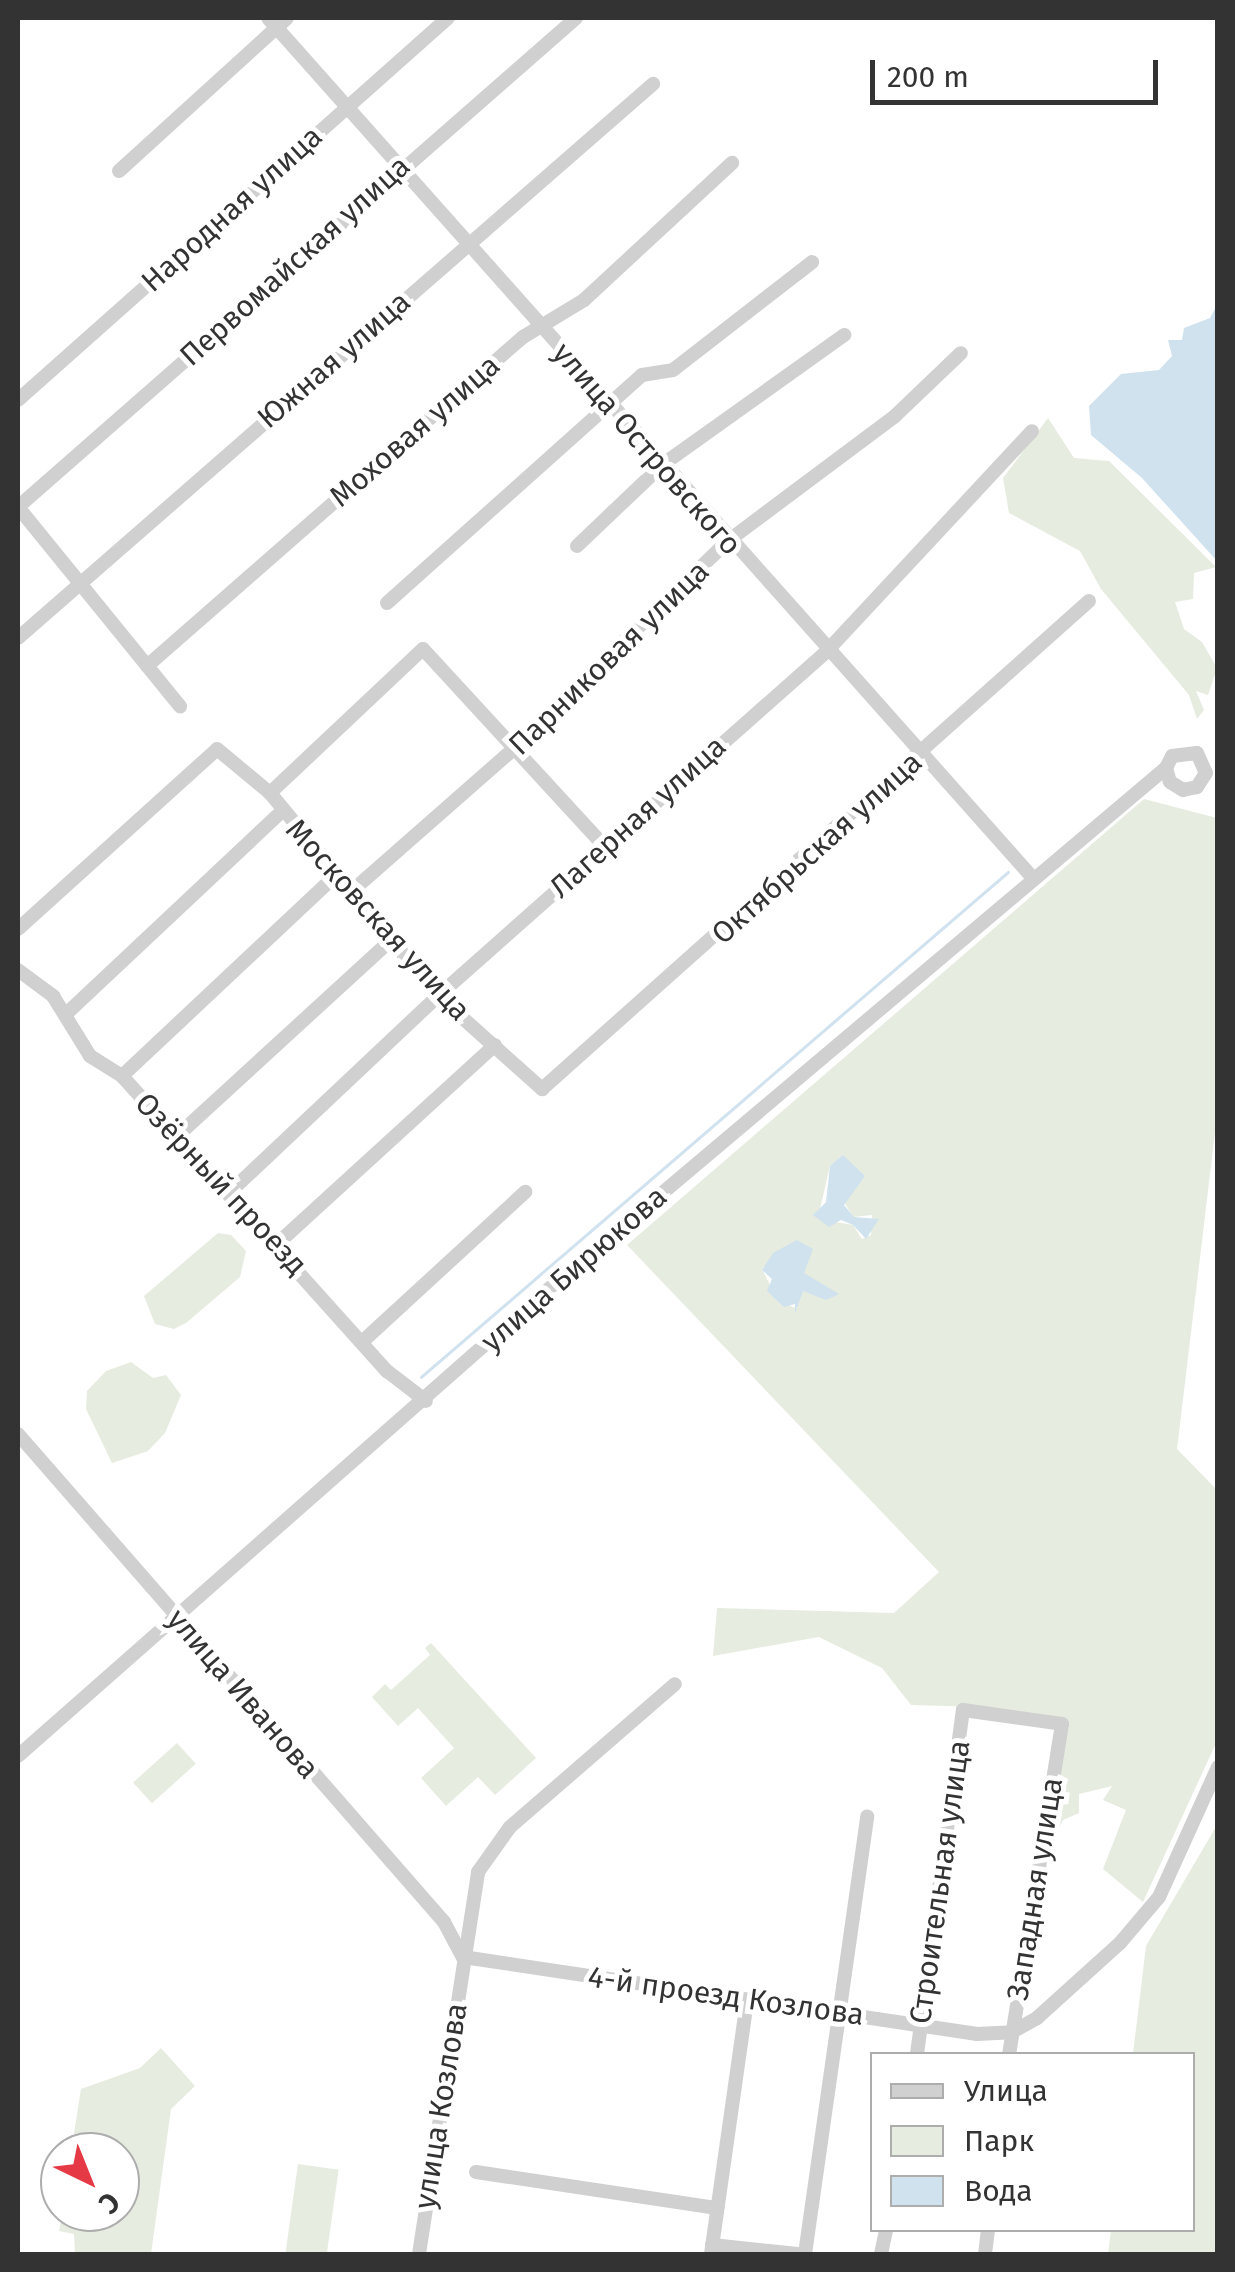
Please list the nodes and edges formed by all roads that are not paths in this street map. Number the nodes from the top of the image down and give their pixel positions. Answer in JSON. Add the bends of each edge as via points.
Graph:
{"nodes":[{"id":1,"x":448,"y":18,"type":"edge"},
{"id":2,"x":576,"y":18,"type":"edge"},
{"id":3,"x":277,"y":20,"type":"edge"},
{"id":4,"x":652,"y":84,"type":"dead end"},
{"id":5,"x":345,"y":107,"type":"junction"},
{"id":6,"x":732,"y":163,"type":"dead end"},
{"id":7,"x":400,"y":167,"type":"junction"},
{"id":8,"x":119,"y":171,"type":"dead end"},
{"id":9,"x":466,"y":244,"type":"junction"},
{"id":10,"x":812,"y":262,"type":"dead end"},
{"id":11,"x":540,"y":328,"type":"junction"},
{"id":12,"x":844,"y":335,"type":"dead end"},
{"id":13,"x":960,"y":353,"type":"dead end"},
{"id":14,"x":18,"y":400,"type":"edge"},
{"id":15,"x":608,"y":406,"type":"junction"},
{"id":16,"x":1032,"y":431,"type":"dead end"},
{"id":17,"x":662,"y":465,"type":"junction"},
{"id":18,"x":18,"y":507,"type":"edge"},
{"id":19,"x":728,"y":541,"type":"junction"},
{"id":20,"x":577,"y":546,"type":"dead end"},
{"id":21,"x":80,"y":584,"type":"junction"},
{"id":22,"x":1090,"y":602,"type":"dead end"},
{"id":23,"x":387,"y":603,"type":"dead end"},
{"id":24,"x":18,"y":638,"type":"edge"},
{"id":25,"x":826,"y":652,"type":"junction"},
{"id":26,"x":147,"y":666,"type":"junction"},
{"id":27,"x":180,"y":706,"type":"dead end"},
{"id":28,"x":518,"y":748,"type":"junction"},
{"id":29,"x":919,"y":756,"type":"junction"},
{"id":30,"x":1166,"y":768,"type":"junction"},
{"id":31,"x":1176,"y":788,"type":"junction"},
{"id":32,"x":1138,"y":790,"type":"junction"},
{"id":33,"x":270,"y":793,"type":"junction"},
{"id":34,"x":280,"y":813,"type":"junction"},
{"id":35,"x":604,"y":846,"type":"junction"},
{"id":36,"x":336,"y":876,"type":"junction"},
{"id":37,"x":1031,"y":876,"type":"junction"},
{"id":38,"x":353,"y":890,"type":"junction"},
{"id":39,"x":18,"y":928,"type":"edge"},
{"id":40,"x":392,"y":939,"type":"junction"},
{"id":41,"x":18,"y":970,"type":"edge"},
{"id":42,"x":438,"y":996,"type":"junction"},
{"id":43,"x":66,"y":1014,"type":"junction"},
{"id":44,"x":495,"y":1045,"type":"junction"},
{"id":45,"x":122,"y":1076,"type":"junction"},
{"id":46,"x":542,"y":1090,"type":"joint"},
{"id":47,"x":176,"y":1137,"type":"junction"},
{"id":48,"x":231,"y":1191,"type":"junction"},
{"id":49,"x":525,"y":1192,"type":"dead end"},
{"id":50,"x":277,"y":1244,"type":"junction"},
{"id":51,"x":362,"y":1342,"type":"junction"},
{"id":52,"x":426,"y":1401,"type":"junction"},
{"id":53,"x":18,"y":1434,"type":"edge"},
{"id":54,"x":177,"y":1618,"type":"junction"},
{"id":55,"x":675,"y":1684,"type":"dead end"},
{"id":56,"x":1062,"y":1724,"type":"joint"},
{"id":57,"x":18,"y":1756,"type":"edge"},
{"id":58,"x":1218,"y":1767,"type":"edge"},
{"id":59,"x":866,"y":1816,"type":"dead end"},
{"id":60,"x":463,"y":1958,"type":"junction"},
{"id":61,"x":747,"y":2000,"type":"junction"},
{"id":62,"x":842,"y":2012,"type":"junction"},
{"id":63,"x":922,"y":2025,"type":"junction"},
{"id":64,"x":1012,"y":2032,"type":"junction"},
{"id":65,"x":917,"y":2052,"type":"edge"},
{"id":66,"x":1010,"y":2052,"type":"edge"},
{"id":67,"x":476,"y":2172,"type":"dead end"},
{"id":68,"x":717,"y":2208,"type":"junction"},
{"id":69,"x":711,"y":2250,"type":"edge"},
{"id":70,"x":419,"y":2254,"type":"edge"},
{"id":71,"x":801,"y":2254,"type":"edge"}],
"edges":[{"from":1,"to":5,"type":"street","name":"Народная улица"},
{"from":2,"to":7,"type":"street","name":"Первомайская улица"},
{"from":3,"to":5,"type":"street","name":"улица Островского"},
{"from":3,"to":8,"type":"street"},
{"from":4,"to":9,"type":"street","name":"Южная улица"},
{"from":5,"to":7,"type":"street","name":"улица Островского"},
{"from":5,"to":14,"type":"street","name":"Народная улица"},
{"from":6,"to":11,"type":"street","name":"Моховая улица","via":[[584,300]]},
{"from":7,"to":9,"type":"street","name":"улица Островского"},
{"from":7,"to":18,"type":"street","name":"Первомайская улица"},
{"from":9,"to":11,"type":"street","name":"улица Островского"},
{"from":9,"to":21,"type":"street","name":"Южная улица"},
{"from":10,"to":15,"type":"street","via":[[673,370],[642,375]]},
{"from":11,"to":15,"type":"street","name":"улица Островского"},
{"from":11,"to":26,"type":"street","name":"Моховая улица"},
{"from":12,"to":17,"type":"street"},
{"from":13,"to":19,"type":"street","name":"Парниковая улица","via":[[895,416]]},
{"from":15,"to":17,"type":"street","name":"улица Островского"},
{"from":15,"to":23,"type":"street"},
{"from":16,"to":25,"type":"street","name":"Лагерная улица"},
{"from":17,"to":19,"type":"street","name":"улица Островского"},
{"from":17,"to":20,"type":"street"},
{"from":18,"to":21,"type":"street"},
{"from":19,"to":25,"type":"street","name":"улица Островского"},
{"from":19,"to":28,"type":"street","name":"Парниковая улица"},
{"from":21,"to":24,"type":"street","name":"Южная улица"},
{"from":21,"to":26,"type":"street"},
{"from":22,"to":29,"type":"street","name":"Октябрьская улица"},
{"from":25,"to":29,"type":"street","name":"улица Островского"},
{"from":25,"to":35,"type":"street","name":"Лагерная улица"},
{"from":26,"to":27,"type":"street"},
{"from":28,"to":33,"type":"street","via":[[423,649]]},
{"from":28,"to":35,"type":"street"},
{"from":28,"to":38,"type":"street","name":"Парниковая улица"},
{"from":29,"to":37,"type":"street","name":"улица Островского"},
{"from":29,"to":46,"type":"street","name":"Октябрьская улица"},
{"from":30,"to":31,"type":"street"},
{"from":30,"to":31,"type":"street","name":"улица Бирюкова","via":[[1180,751],[1204,760],[1200,784]]},
{"from":30,"to":32,"type":"street","name":"улица Бирюкова"},
{"from":31,"to":32,"type":"street"},
{"from":32,"to":37,"type":"street","name":"улица Бирюкова"},
{"from":33,"to":34,"type":"street","name":"Московская улица"},
{"from":33,"to":39,"type":"street","name":"Московская улица","via":[[217,749]]},
{"from":34,"to":36,"type":"street","name":"Московская улица"},
{"from":34,"to":43,"type":"street"},
{"from":35,"to":42,"type":"street","name":"Лагерная улица"},
{"from":36,"to":38,"type":"street","name":"Московская улица"},
{"from":36,"to":45,"type":"street"},
{"from":37,"to":52,"type":"street","name":"улица Бирюкова"},
{"from":38,"to":40,"type":"street","name":"Московская улица"},
{"from":40,"to":42,"type":"street","name":"Московская улица"},
{"from":40,"to":47,"type":"street"},
{"from":41,"to":43,"type":"street","name":"Озёрный проезд"},
{"from":42,"to":44,"type":"street","name":"Московская улица"},
{"from":42,"to":48,"type":"street","name":"Лагерная улица"},
{"from":43,"to":45,"type":"street","name":"Озёрный проезд","via":[[90,1056]]},
{"from":44,"to":46,"type":"street","name":"Московская улица"},
{"from":44,"to":50,"type":"street"},
{"from":45,"to":47,"type":"street","name":"Озёрный проезд"},
{"from":47,"to":48,"type":"street","name":"Озёрный проезд"},
{"from":48,"to":50,"type":"street","name":"Озёрный проезд"},
{"from":49,"to":51,"type":"street"},
{"from":50,"to":51,"type":"street","name":"Озёрный проезд"},
{"from":51,"to":52,"type":"street","name":"Озёрный проезд"},
{"from":52,"to":54,"type":"street","name":"улица Бирюкова"},
{"from":53,"to":54,"type":"street","name":"улица Иванова"},
{"from":54,"to":57,"type":"street","name":"улица Бирюкова"},
{"from":54,"to":60,"type":"street","name":"улица Иванова","via":[[444,1922]]},
{"from":55,"to":60,"type":"street","name":"улица Козлова","via":[[491,1847],[478,1872]]},
{"from":56,"to":63,"type":"street","name":"Строительная улица","via":[[963,1710]]},
{"from":56,"to":64,"type":"street","name":"Западная улица"},
{"from":58,"to":64,"type":"street","via":[[1159,1898],[1120,1943]]},
{"from":59,"to":62,"type":"street"},
{"from":60,"to":61,"type":"street","name":"4-й проезд Козлова"},
{"from":60,"to":70,"type":"street","name":"улица Козлова"},
{"from":61,"to":62,"type":"street","name":"4-й проезд Козлова"},
{"from":61,"to":68,"type":"street"},
{"from":62,"to":63,"type":"street","name":"4-й проезд Козлова"},
{"from":62,"to":71,"type":"street"},
{"from":63,"to":64,"type":"street","name":"4-й проезд Козлова"},
{"from":63,"to":65,"type":"street","name":"Строительная улица"},
{"from":64,"to":66,"type":"street","name":"Западная улица"},
{"from":67,"to":68,"type":"street"},
{"from":68,"to":69,"type":"street"},
{"from":69,"to":71,"type":"street"}]}
